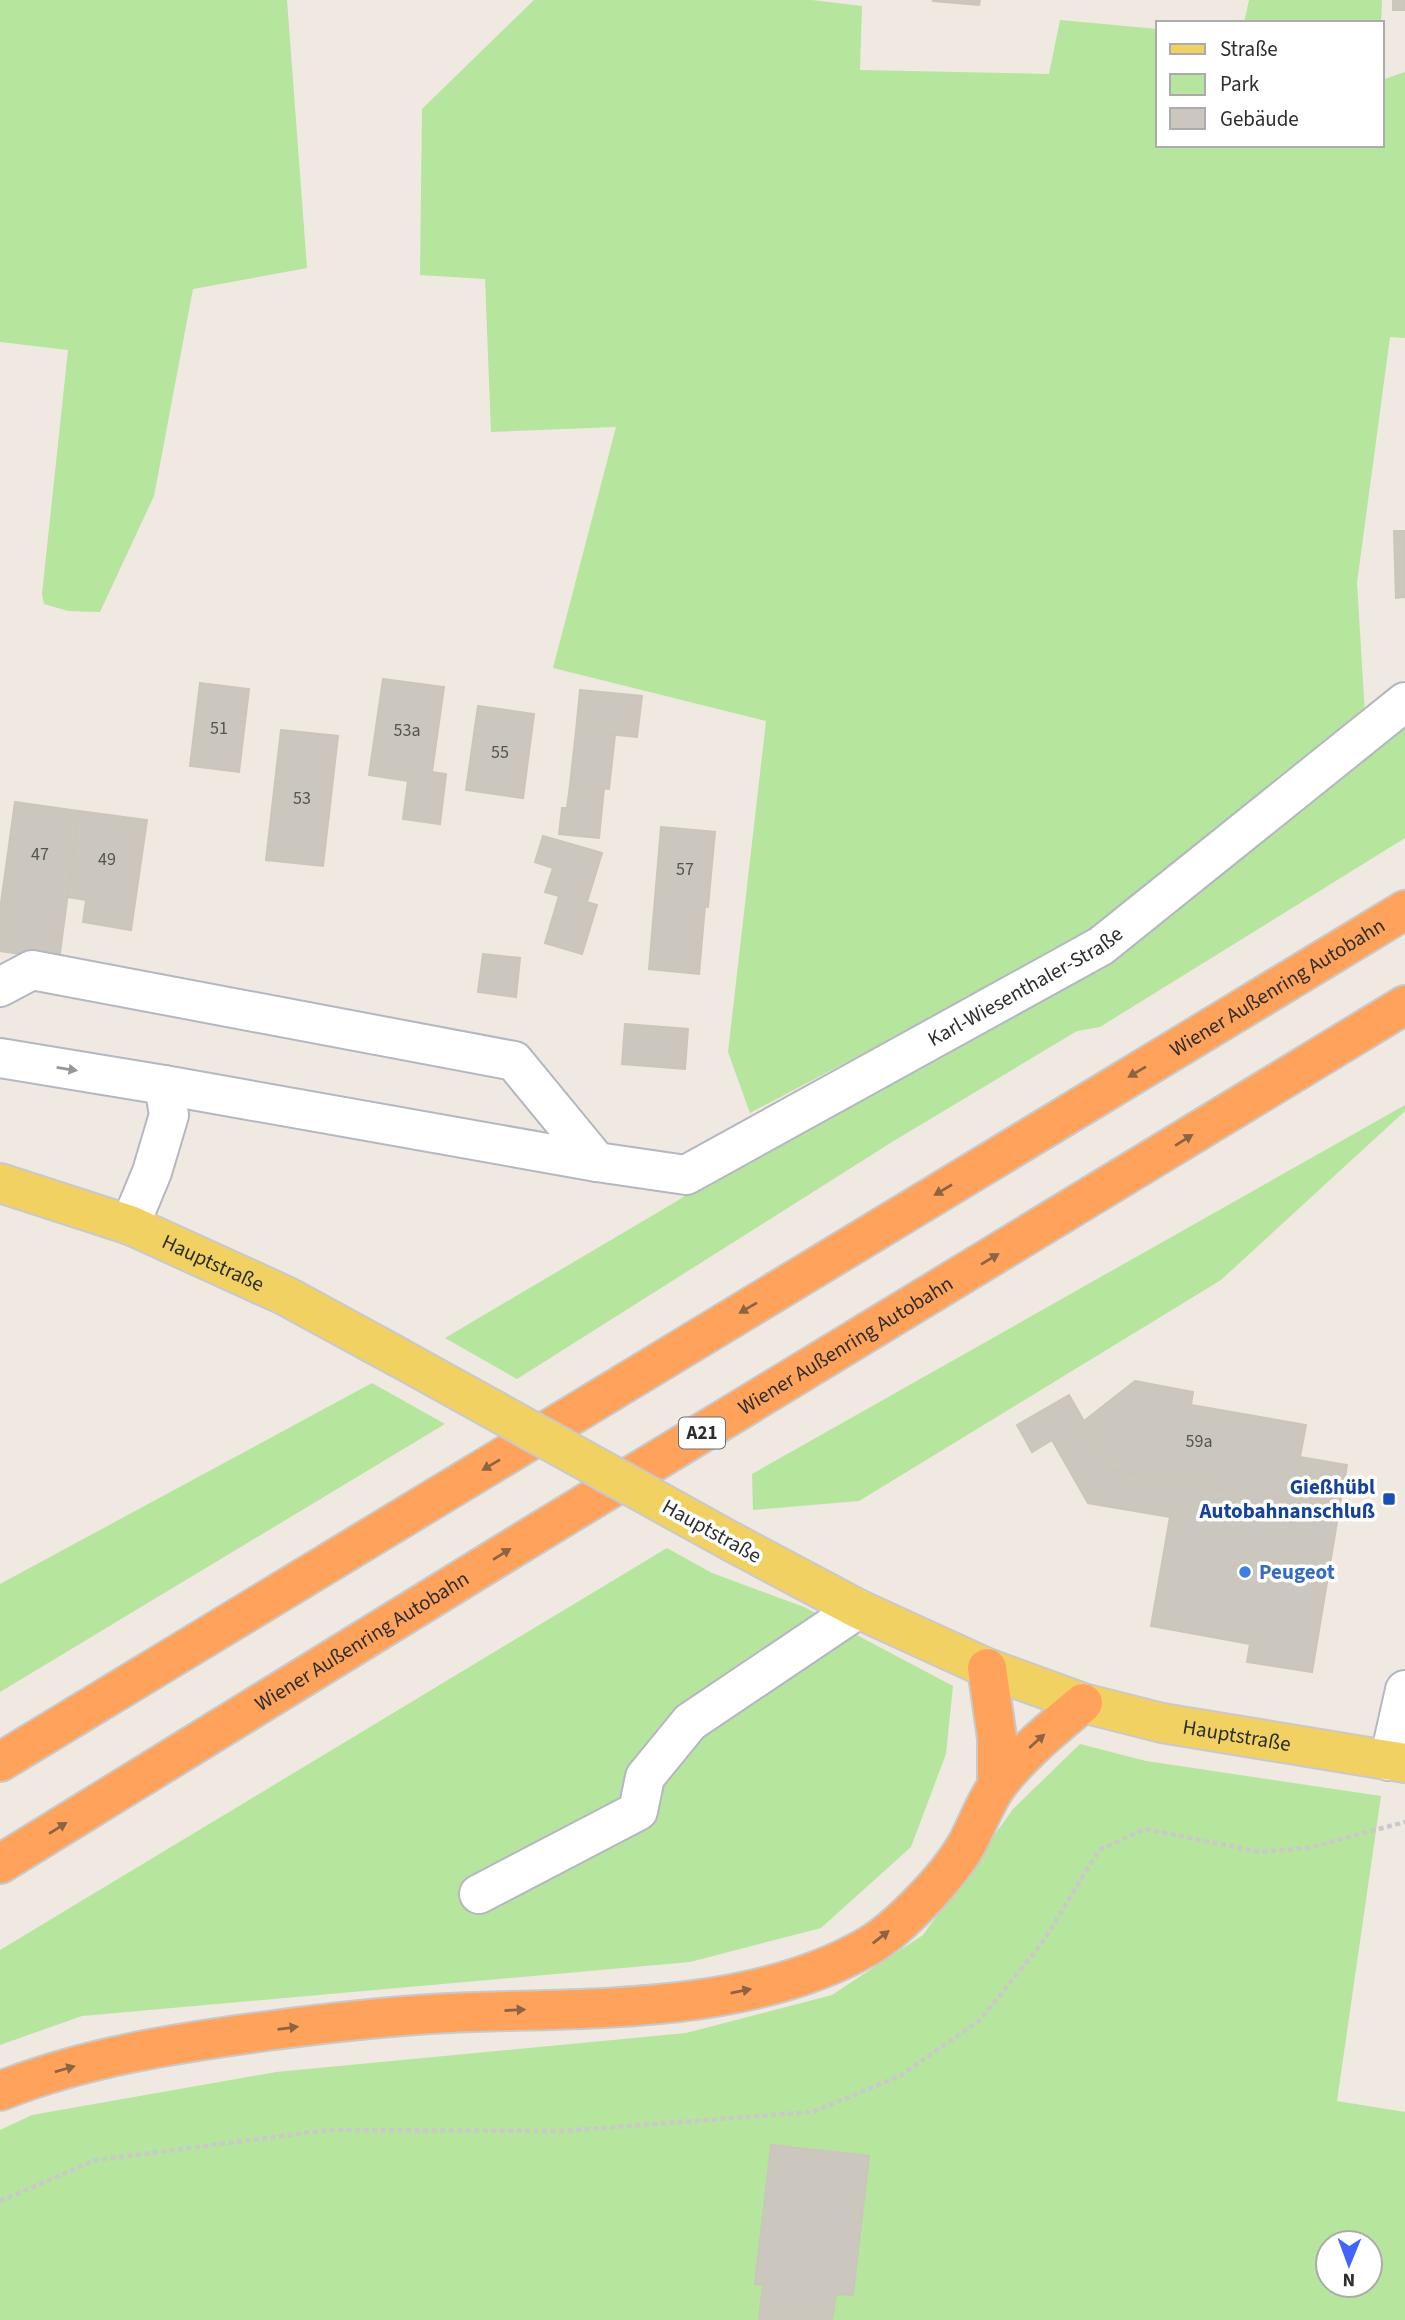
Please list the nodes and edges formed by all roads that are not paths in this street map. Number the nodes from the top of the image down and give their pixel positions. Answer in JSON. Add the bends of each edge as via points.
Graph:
{"nodes":[{"id":1,"x":1405,"y":702,"type":"edge"},
{"id":2,"x":1405,"y":910,"type":"edge"},
{"id":3,"x":0,"y":987,"type":"edge"},
{"id":4,"x":1405,"y":1005,"type":"edge"},
{"id":5,"x":0,"y":1058,"type":"edge"},
{"id":6,"x":164,"y":1085,"type":"junction"},
{"id":7,"x":597,"y":1162,"type":"junction"},
{"id":8,"x":0,"y":1183,"type":"edge"},
{"id":9,"x":130,"y":1225,"type":"junction"},
{"id":10,"x":858,"y":1609,"type":"junction"},
{"id":11,"x":987,"y":1668,"type":"junction"},
{"id":12,"x":1405,"y":1690,"type":"edge"},
{"id":13,"x":1083,"y":1703,"type":"junction"},
{"id":14,"x":0,"y":1762,"type":"edge"},
{"id":15,"x":1397,"y":1762,"type":"edge"},
{"id":16,"x":997,"y":1785,"type":"junction"},
{"id":17,"x":0,"y":1864,"type":"edge"},
{"id":18,"x":479,"y":1894,"type":"dead end"},
{"id":19,"x":0,"y":2091,"type":"edge"}],
"edges":[{"from":1,"to":7,"type":"street","name":"Karl-Wiesenthaler-Straße","via":[[1101,946],[686,1175]]},
{"from":2,"to":14,"type":"highway","name":"Wiener Außenring Autobahn","one_way":true},
{"from":3,"to":7,"type":"street","via":[[32,970],[514,1061]]},
{"from":17,"to":4,"type":"highway","name":"Wiener Außenring Autobahn","number":"A21","one_way":true},
{"from":5,"to":6,"type":"street","one_way":true},
{"from":6,"to":7,"type":"street"},
{"from":6,"to":9,"type":"street","via":[[169,1115]]},
{"from":8,"to":9,"type":"main road","name":"Hauptstraße"},
{"from":9,"to":10,"type":"main road","name":"Hauptstraße","bridge":true,"via":[[286,1296]]},
{"from":10,"to":11,"type":"main road","name":"Hauptstraße"},
{"from":10,"to":18,"type":"street","via":[[690,1722],[645,1777],[639,1811]]},
{"from":11,"to":13,"type":"main road","name":"Hauptstraße"},
{"from":11,"to":16,"type":"highway","via":[[997,1738]]},
{"from":12,"to":15,"type":"street","name":"Hauptstraße"},
{"from":13,"to":15,"type":"main road","name":"Hauptstraße","via":[[1174,1726]]},
{"from":16,"to":13,"type":"highway","one_way":true,"via":[[1033,1745]]},
{"from":19,"to":16,"type":"highway","one_way":true,"via":[[101,2059],[185,2042],[444,2013],[693,1999],[768,1986],[821,1969],[869,1946],[911,1913],[966,1846]]}]}
